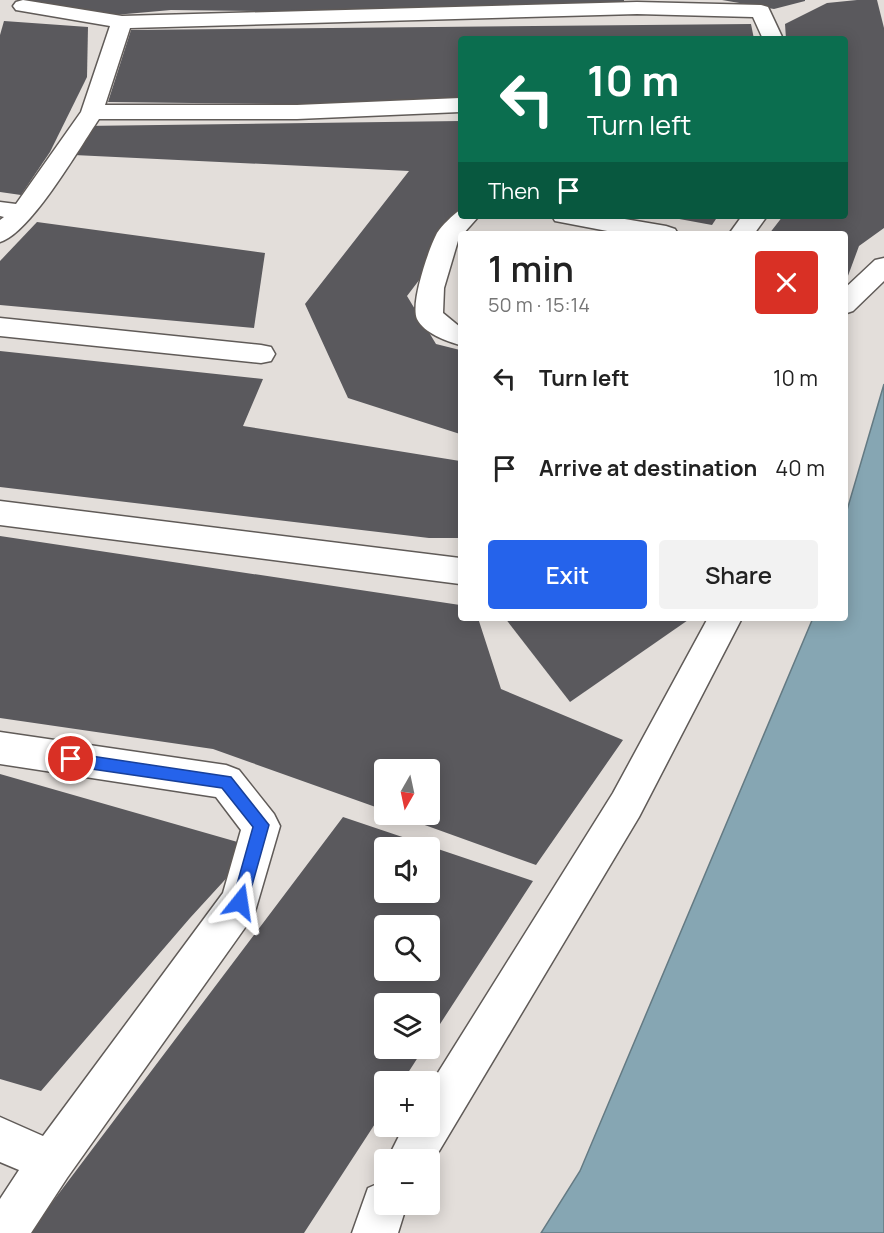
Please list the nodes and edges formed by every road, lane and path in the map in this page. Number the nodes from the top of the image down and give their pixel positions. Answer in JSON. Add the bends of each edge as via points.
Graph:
{"nodes":[{"id":1,"x":24,"y":6,"type":"dead end"},
{"id":2,"x":122,"y":22,"type":"junction"},
{"id":3,"x":772,"y":36,"type":"edge"},
{"id":4,"x":458,"y":105,"type":"edge"},
{"id":5,"x":92,"y":112,"type":"junction"},
{"id":6,"x":11,"y":210,"type":"edge"},
{"id":7,"x":464,"y":219,"type":"edge"},
{"id":8,"x":581,"y":219,"type":"edge"},
{"id":9,"x":753,"y":219,"type":"edge"},
{"id":10,"x":649,"y":231,"type":"edge"},
{"id":11,"x":743,"y":231,"type":"edge"},
{"id":12,"x":0,"y":234,"type":"edge"},
{"id":13,"x":884,"y":266,"type":"edge"},
{"id":14,"x":848,"y":301,"type":"edge"},
{"id":15,"x":0,"y":327,"type":"edge"},
{"id":16,"x":458,"y":336,"type":"edge"},
{"id":17,"x":261,"y":354,"type":"dead end"},
{"id":18,"x":0,"y":513,"type":"edge"},
{"id":19,"x":458,"y":571,"type":"edge"},
{"id":20,"x":723,"y":621,"type":"edge"},
{"id":21,"x":0,"y":748,"type":"edge"},
{"id":22,"x":0,"y":1139,"type":"edge"},
{"id":23,"x":416,"y":1149,"type":"edge"},
{"id":24,"x":51,"y":1162,"type":"junction"},
{"id":25,"x":381,"y":1215,"type":"edge"},
{"id":26,"x":4,"y":1233,"type":"edge"},
{"id":27,"x":375,"y":1233,"type":"edge"}],
"edges":[{"from":1,"to":2,"type":"street"},
{"from":2,"to":3,"type":"street","via":[[637,8],[761,11]]},
{"from":2,"to":5,"type":"street"},
{"from":4,"to":5,"type":"street","via":[[297,112]]},
{"from":5,"to":6,"type":"street"},
{"from":6,"to":12,"type":"street"},
{"from":7,"to":16,"type":"street","via":[[449,234],[431,288],[429,316]]},
{"from":8,"to":10,"type":"street"},
{"from":9,"to":11,"type":"street"},
{"from":13,"to":14,"type":"street"},
{"from":15,"to":17,"type":"street"},
{"from":18,"to":19,"type":"street"},
{"from":20,"to":23,"type":"street","via":[[626,805]]},
{"from":21,"to":24,"type":"street","via":[[226,782],[261,825],[240,902]]},
{"from":22,"to":24,"type":"street"},
{"from":24,"to":26,"type":"street"},
{"from":25,"to":27,"type":"street"}]}
